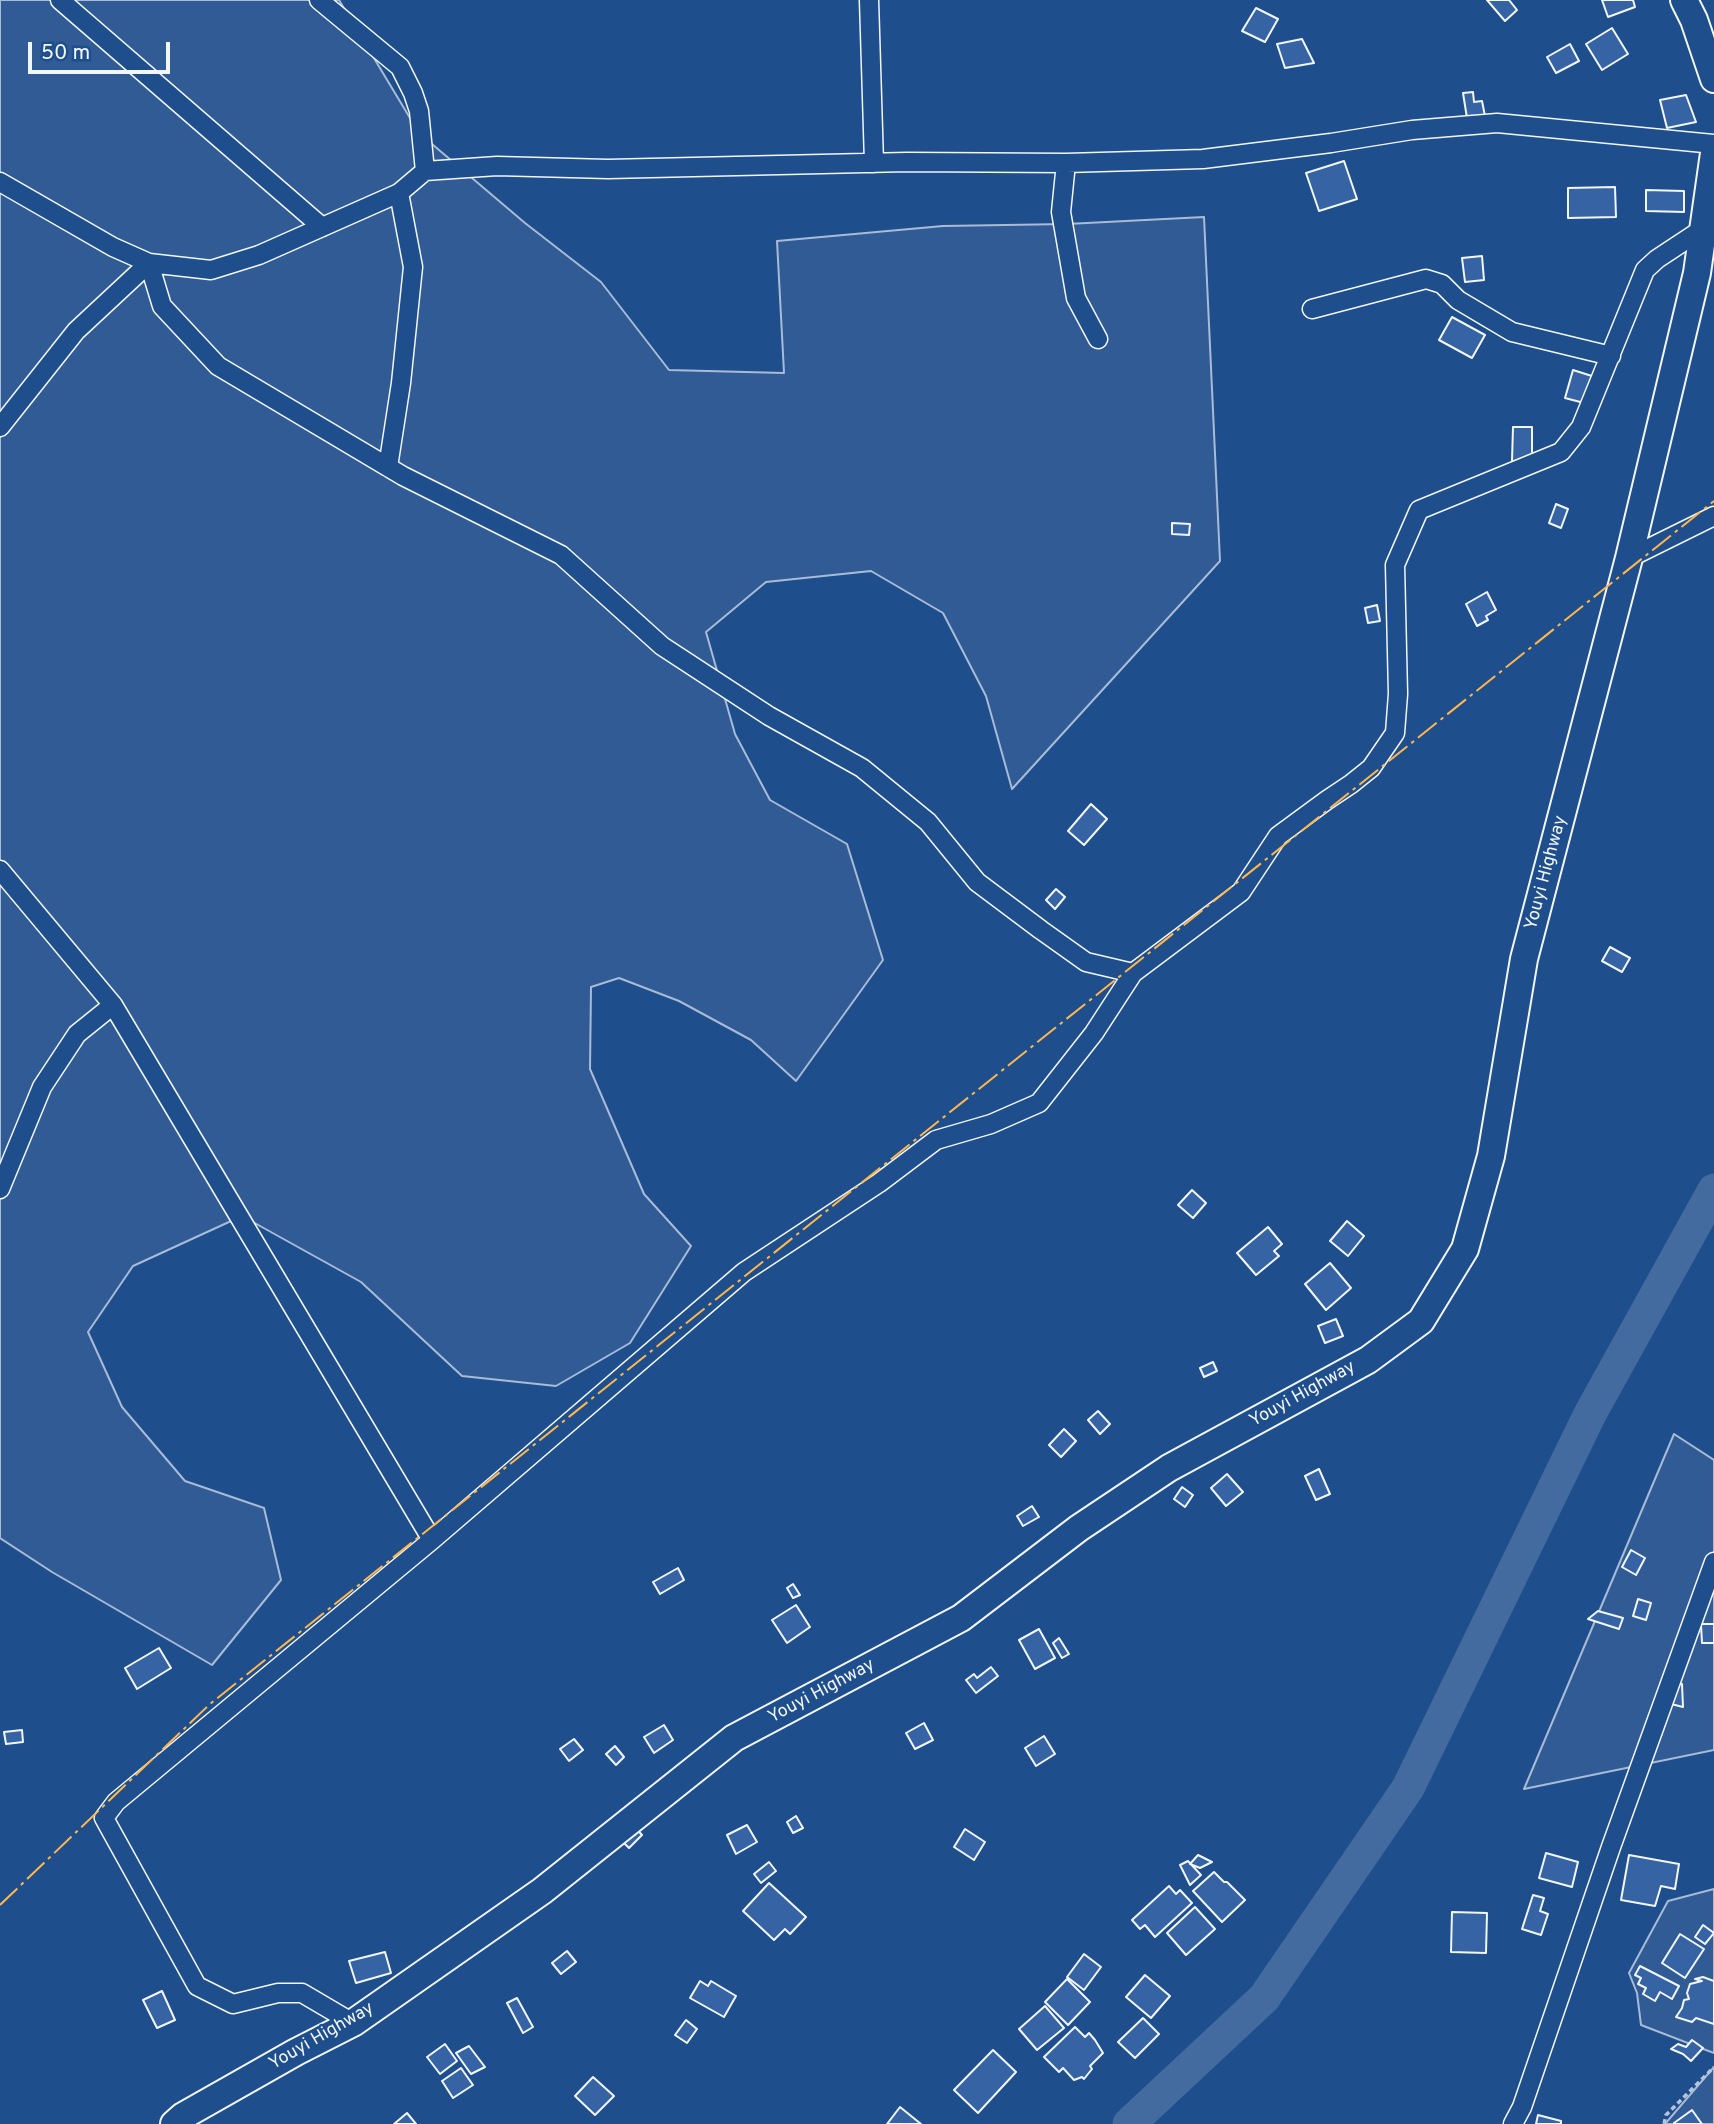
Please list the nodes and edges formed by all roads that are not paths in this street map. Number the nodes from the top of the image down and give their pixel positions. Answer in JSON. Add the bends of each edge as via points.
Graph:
{"nodes":[{"id":1,"x":60,"y":0,"type":"edge"},
{"id":2,"x":319,"y":0,"type":"edge"},
{"id":3,"x":869,"y":0,"type":"edge"},
{"id":4,"x":1684,"y":0,"type":"edge"},
{"id":5,"x":1714,"y":79,"type":"edge"},
{"id":6,"x":1714,"y":144,"type":"edge"},
{"id":7,"x":1714,"y":153,"type":"edge"},
{"id":8,"x":874,"y":163,"type":"junction"},
{"id":9,"x":1066,"y":163,"type":"junction"},
{"id":10,"x":425,"y":171,"type":"junction"},
{"id":11,"x":0,"y":182,"type":"edge"},
{"id":12,"x":399,"y":194,"type":"junction"},
{"id":13,"x":322,"y":227,"type":"junction"},
{"id":14,"x":1704,"y":228,"type":"junction"},
{"id":15,"x":149,"y":263,"type":"junction"},
{"id":16,"x":1311,"y":309,"type":"dead end"},
{"id":17,"x":1098,"y":338,"type":"dead end"},
{"id":18,"x":1611,"y":356,"type":"junction"},
{"id":19,"x":0,"y":427,"type":"edge"},
{"id":20,"x":388,"y":467,"type":"junction"},
{"id":21,"x":1714,"y":516,"type":"edge"},
{"id":22,"x":1629,"y":558,"type":"junction"},
{"id":23,"x":0,"y":870,"type":"edge"},
{"id":24,"x":1133,"y":973,"type":"junction"},
{"id":25,"x":113,"y":1005,"type":"junction"},
{"id":26,"x":0,"y":1189,"type":"edge"},
{"id":27,"x":432,"y":1540,"type":"junction"},
{"id":28,"x":1714,"y":1562,"type":"edge"},
{"id":29,"x":353,"y":2023,"type":"junction"},
{"id":30,"x":173,"y":2124,"type":"edge"},
{"id":31,"x":1513,"y":2124,"type":"edge"}],
"edges":[{"from":1,"to":13,"type":"street"},
{"from":2,"to":10,"type":"street","via":[[400,67],[419,111]]},
{"from":3,"to":8,"type":"street"},
{"from":4,"to":5,"type":"main road"},
{"from":6,"to":9,"type":"street","via":[[1497,123],[1203,159]]},
{"from":7,"to":14,"type":"main road","name":"Youyi Highway"},
{"from":8,"to":9,"type":"street"},
{"from":8,"to":10,"type":"street","via":[[608,169],[497,166]]},
{"from":9,"to":17,"type":"street","via":[[1061,212],[1073,286]]},
{"from":10,"to":12,"type":"street"},
{"from":11,"to":15,"type":"street"},
{"from":12,"to":13,"type":"street"},
{"from":12,"to":20,"type":"street","via":[[413,267]]},
{"from":13,"to":15,"type":"street","via":[[211,270]]},
{"from":14,"to":18,"type":"street","via":[[1645,270]]},
{"from":14,"to":22,"type":"main road","name":"Youyi Highway"},
{"from":15,"to":19,"type":"street","via":[[76,331]]},
{"from":15,"to":20,"type":"street","via":[[162,306],[218,366]]},
{"from":16,"to":18,"type":"street","via":[[1426,279],[1442,284],[1458,300],[1512,332]]},
{"from":18,"to":24,"type":"street","via":[[1581,427],[1561,452],[1419,510],[1395,565],[1395,733],[1371,768],[1278,836],[1241,892]]},
{"from":20,"to":24,"type":"street","via":[[561,555],[663,646],[769,716],[862,768],[929,822],[976,882],[1041,930],[1086,962]]},
{"from":21,"to":22,"type":"street"},
{"from":22,"to":29,"type":"main road","name":"Youyi Highway","via":[[1524,960],[1491,1156],[1465,1249],[1421,1321],[1368,1360],[1169,1468],[1079,1528],[961,1618],[734,1738],[542,1891]]},
{"from":23,"to":25,"type":"street"},
{"from":24,"to":27,"type":"street","via":[[1094,1033],[1039,1103],[991,1124],[936,1140],[744,1272]]},
{"from":25,"to":26,"type":"street","via":[[77,1034],[42,1087]]},
{"from":25,"to":27,"type":"street"},
{"from":27,"to":29,"type":"street","via":[[117,1802],[104,1818],[197,1986],[233,2004],[278,1993],[302,1993]]},
{"from":28,"to":31,"type":"street"},
{"from":29,"to":30,"type":"main road","name":"Youyi Highway"}]}
